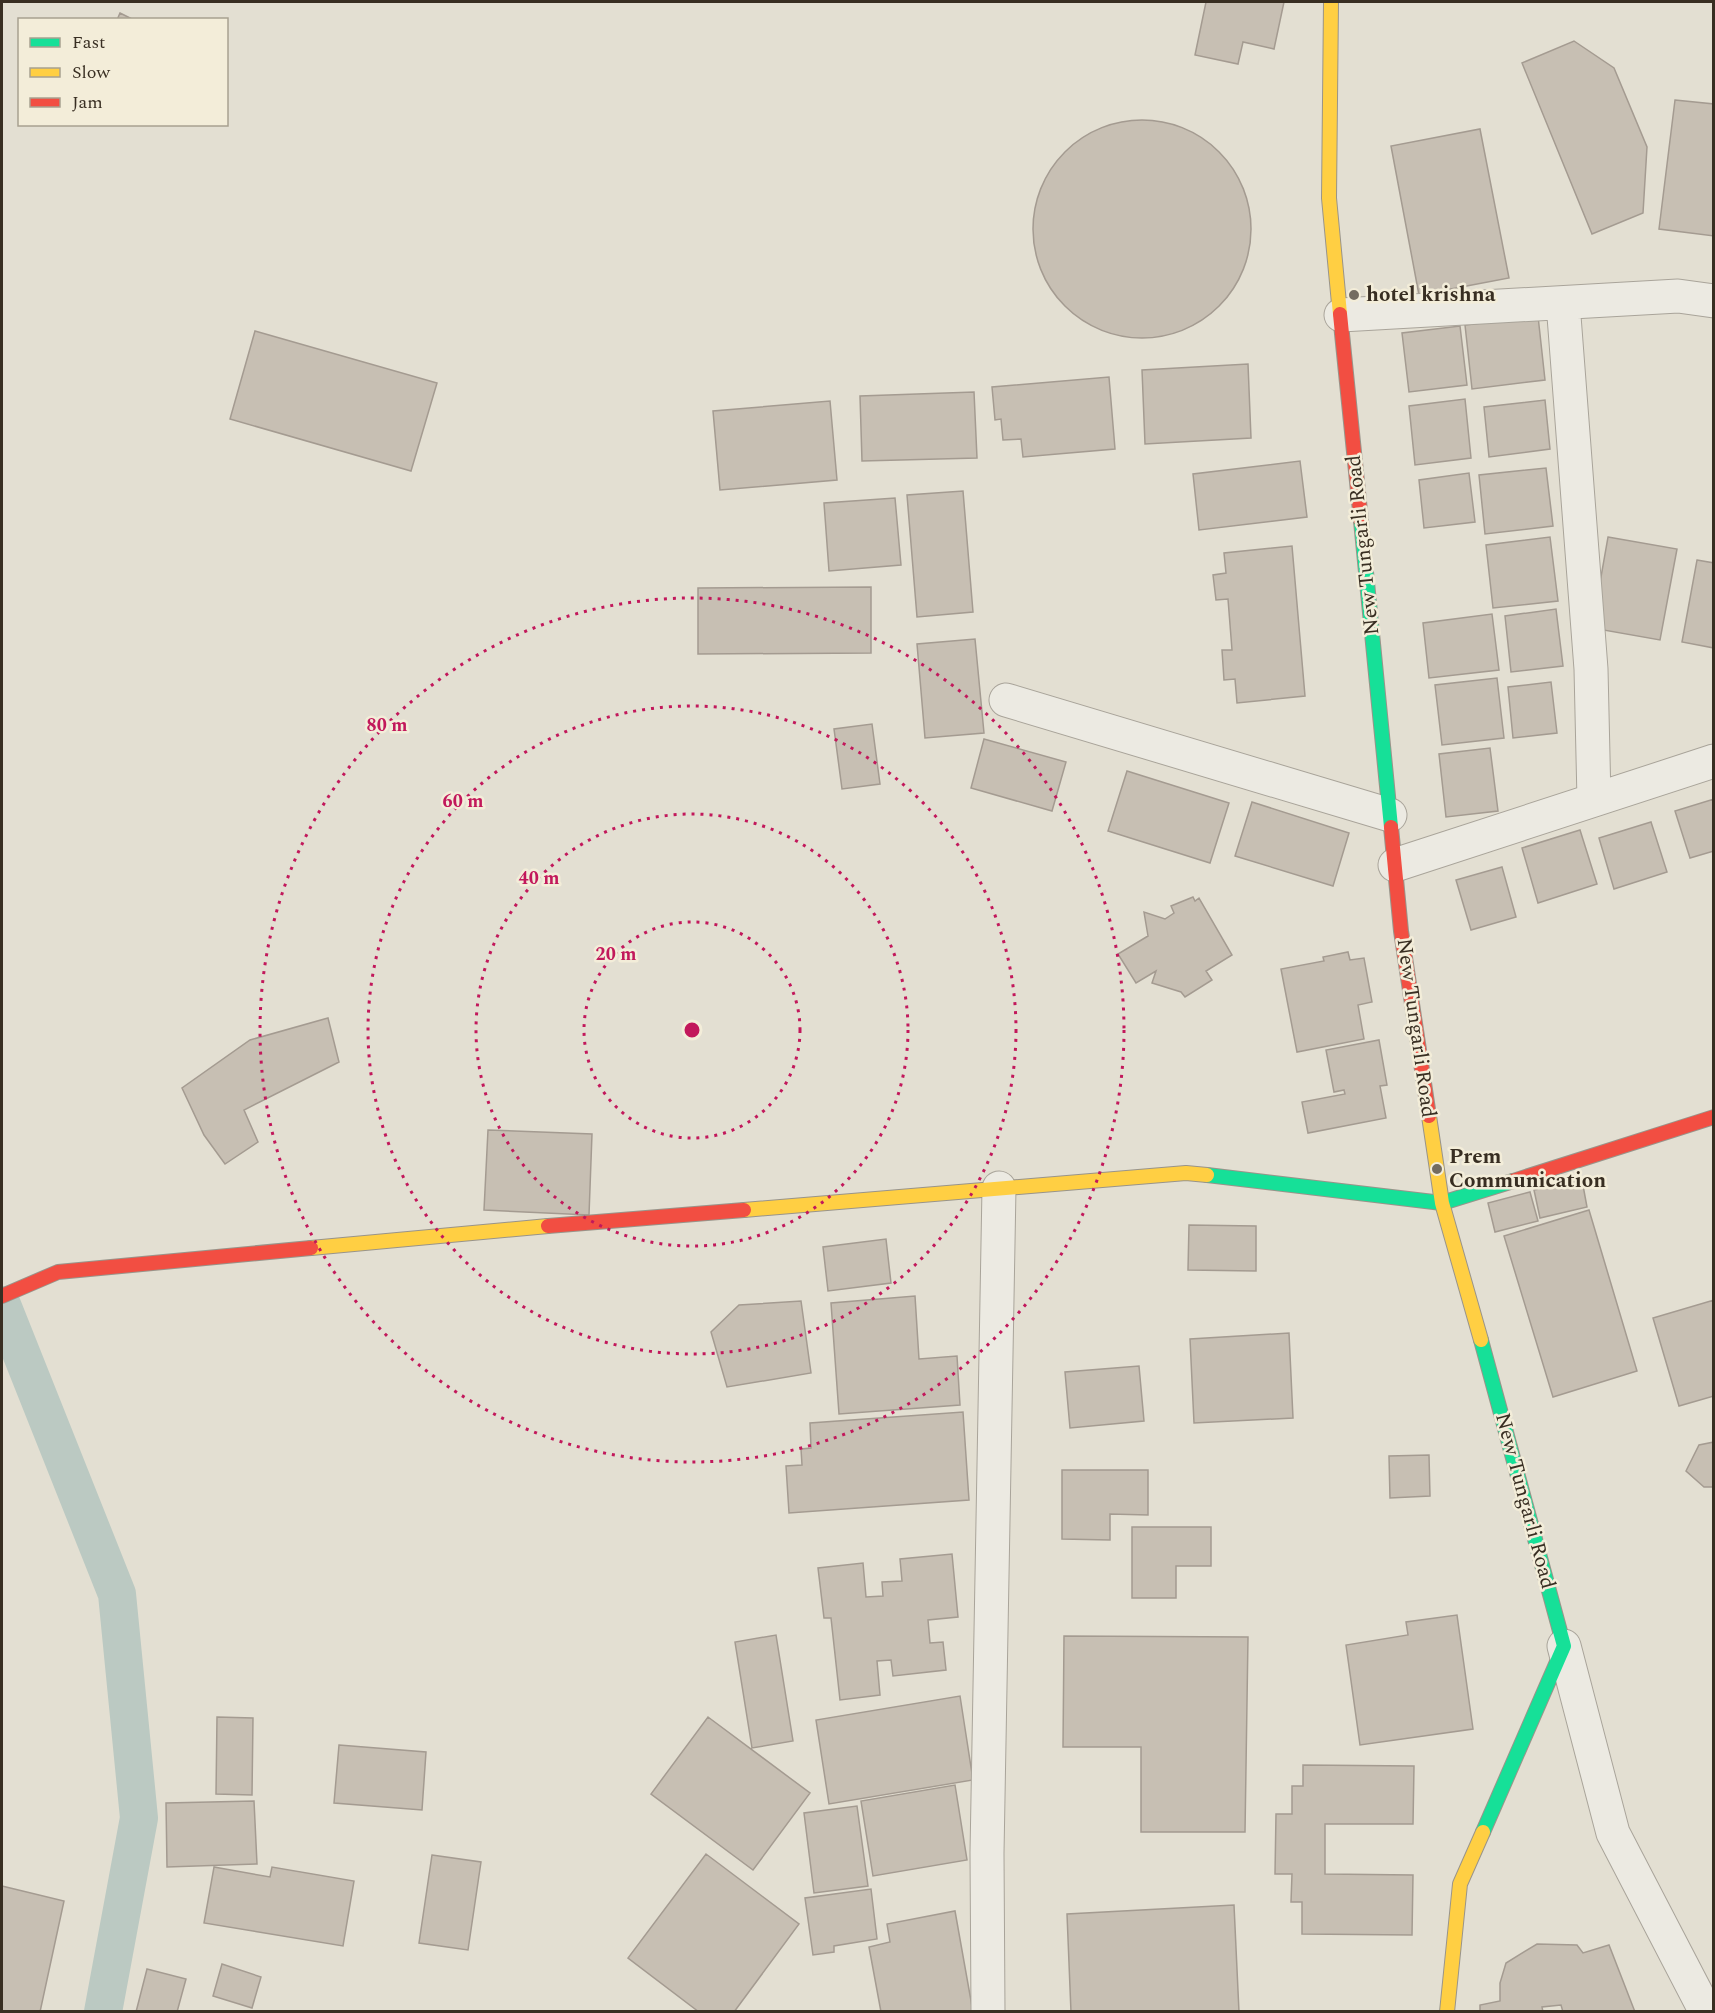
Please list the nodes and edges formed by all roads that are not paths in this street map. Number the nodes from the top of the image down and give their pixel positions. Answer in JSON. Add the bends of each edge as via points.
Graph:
{"nodes":[{"id":1,"x":1331,"y":2,"type":"edge"},
{"id":2,"x":1713,"y":301,"type":"edge"},
{"id":3,"x":1563,"y":303,"type":"junction"},
{"id":4,"x":1341,"y":315,"type":"junction"},
{"id":5,"x":1006,"y":700,"type":"dead end"},
{"id":6,"x":1713,"y":761,"type":"edge"},
{"id":7,"x":1594,"y":800,"type":"junction"},
{"id":8,"x":1390,"y":815,"type":"junction"},
{"id":9,"x":1395,"y":865,"type":"junction"},
{"id":10,"x":1713,"y":1117,"type":"edge"},
{"id":11,"x":999,"y":1188,"type":"junction"},
{"id":12,"x":1442,"y":1203,"type":"junction"},
{"id":13,"x":2,"y":1296,"type":"edge"},
{"id":14,"x":1564,"y":1646,"type":"junction"},
{"id":15,"x":988,"y":2012,"type":"edge"},
{"id":16,"x":1447,"y":2012,"type":"edge"},
{"id":17,"x":1706,"y":2012,"type":"edge"}],
"edges":[{"from":1,"to":4,"type":"street","name":"New Tungarli Road","via":[[1329,198]]},
{"from":2,"to":3,"type":"street","via":[[1678,296]]},
{"from":3,"to":4,"type":"street"},
{"from":3,"to":7,"type":"street","via":[[1591,669]]},
{"from":4,"to":8,"type":"street","name":"New Tungarli Road"},
{"from":5,"to":8,"type":"street"},
{"from":6,"to":7,"type":"street"},
{"from":7,"to":9,"type":"street"},
{"from":8,"to":9,"type":"street","name":"New Tungarli Road"},
{"from":9,"to":12,"type":"street","name":"New Tungarli Road"},
{"from":10,"to":12,"type":"street"},
{"from":11,"to":12,"type":"street","via":[[1186,1173]]},
{"from":11,"to":13,"type":"street","via":[[58,1272]]},
{"from":11,"to":15,"type":"street"},
{"from":12,"to":14,"type":"street","name":"New Tungarli Road"},
{"from":14,"to":16,"type":"street","via":[[1460,1884]]},
{"from":14,"to":17,"type":"street","name":"New Tungarli Road","via":[[1613,1833]]}]}
